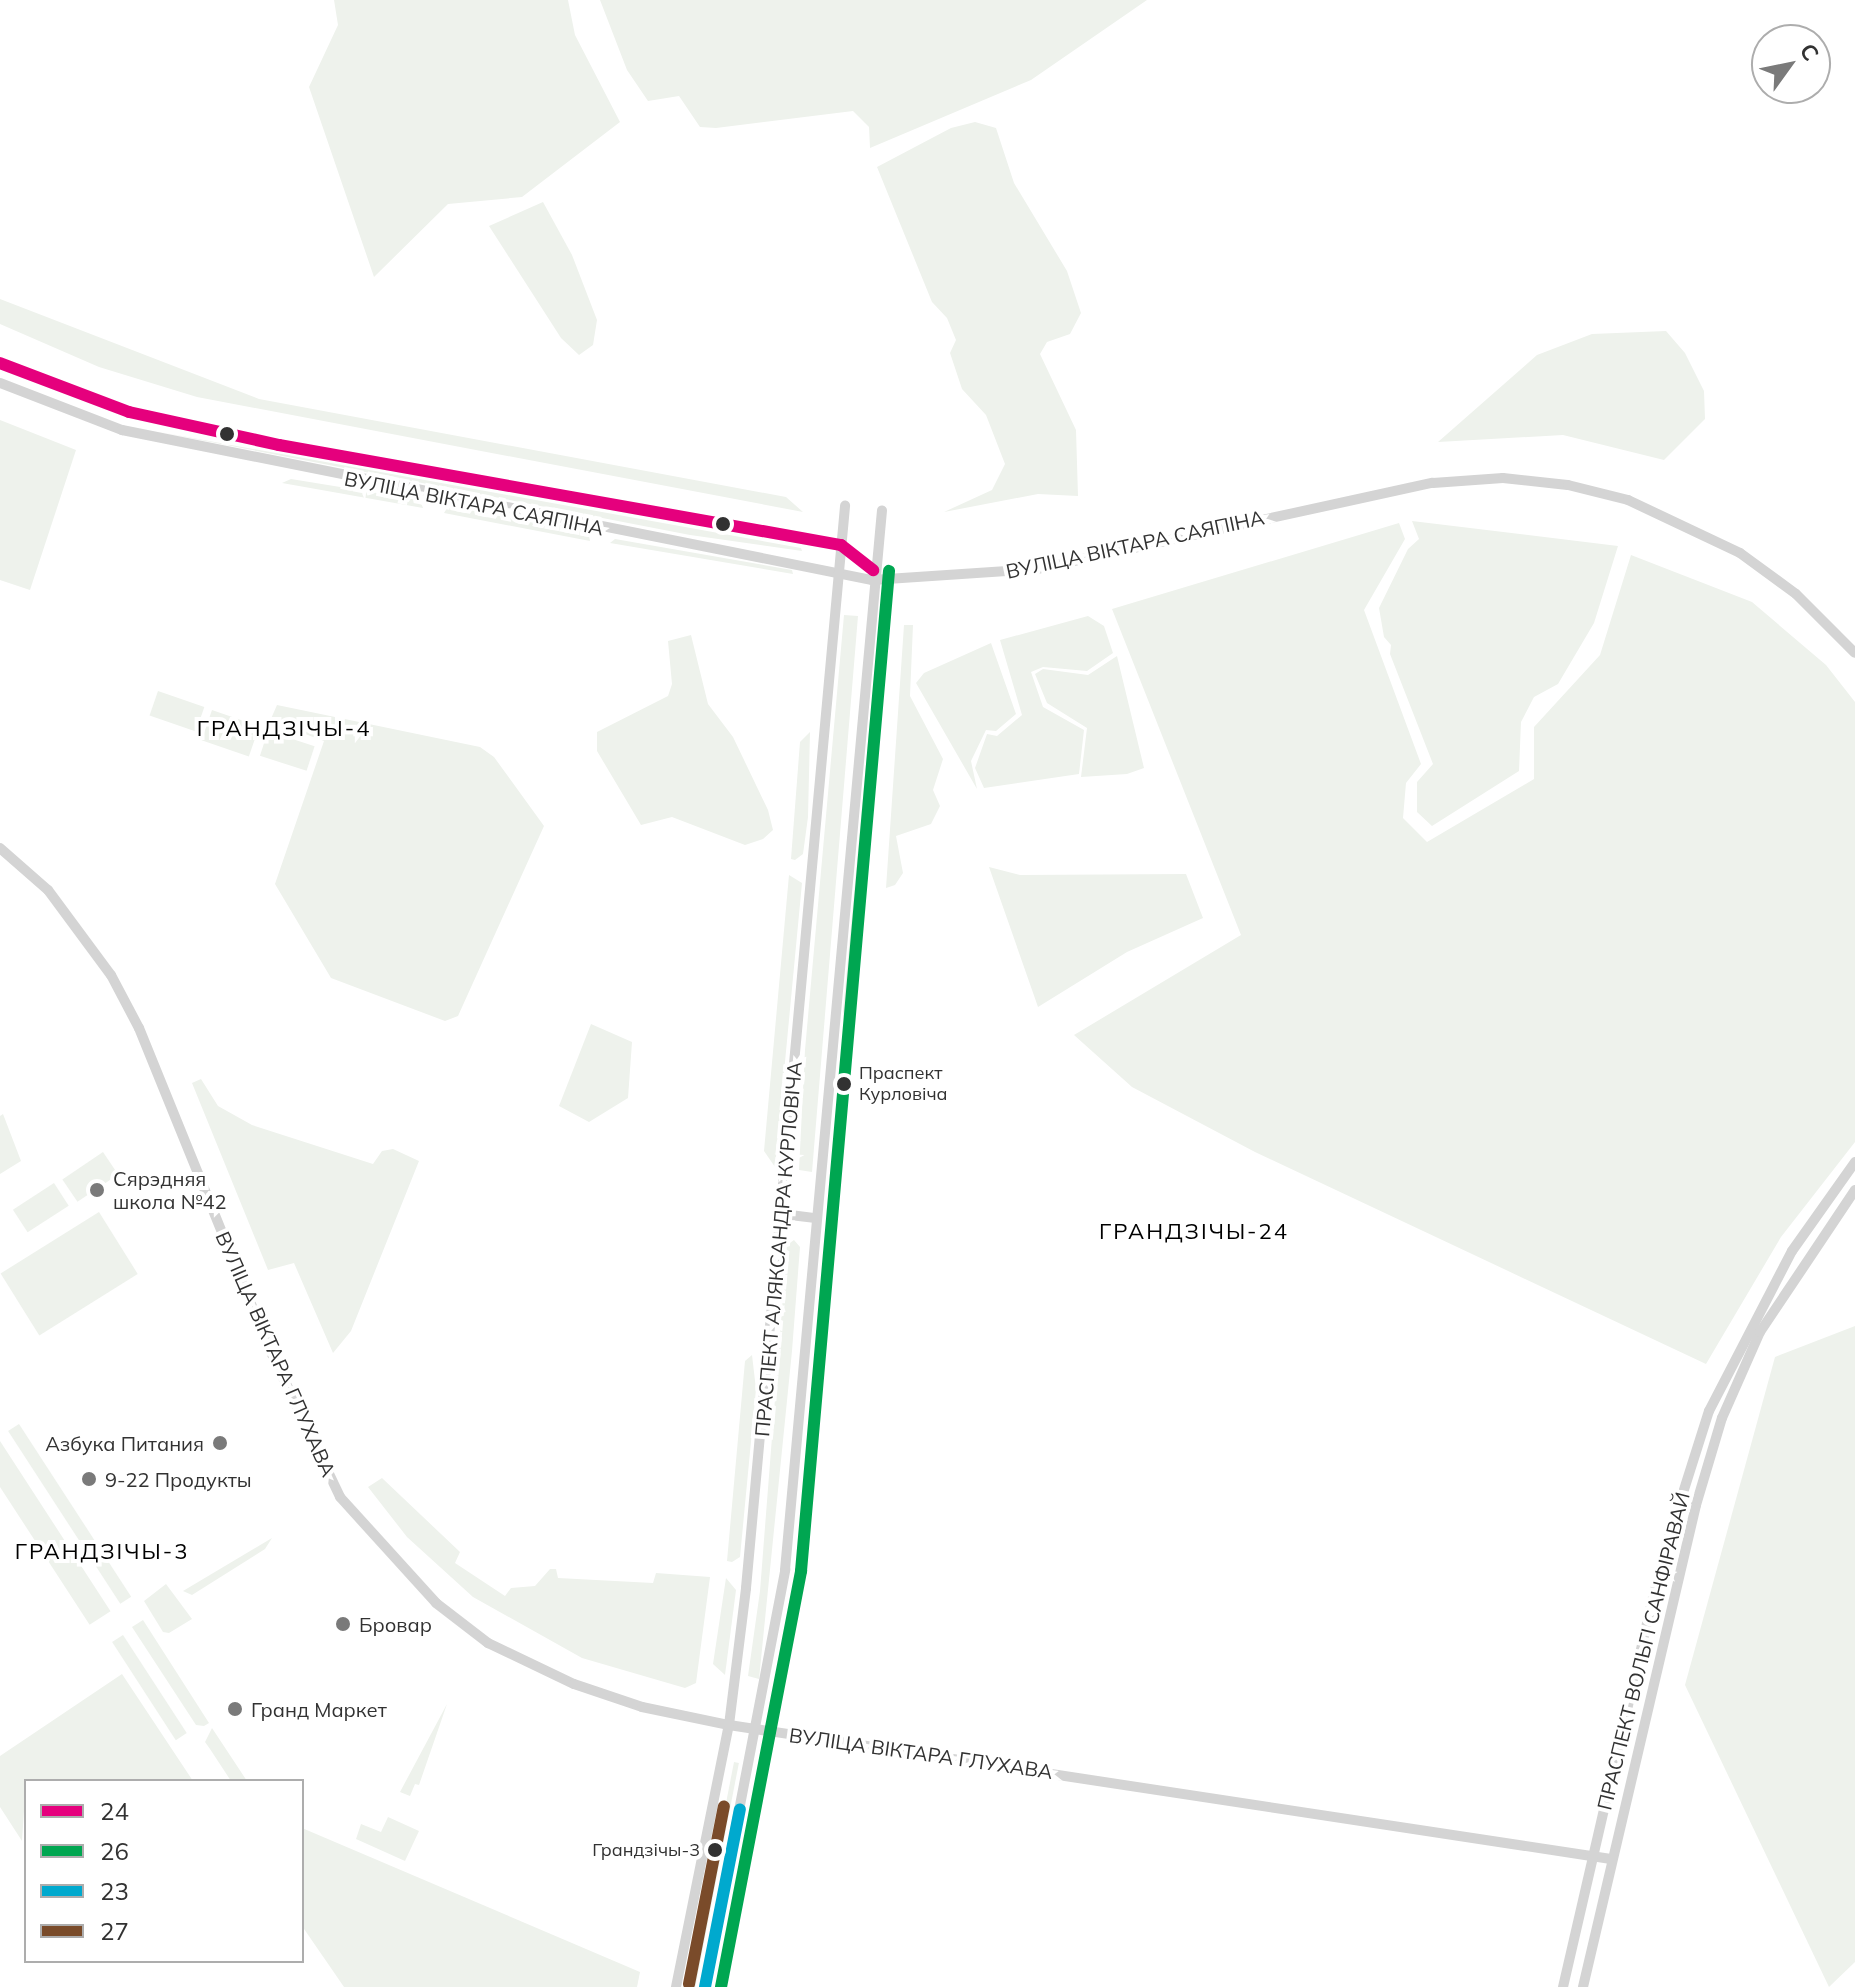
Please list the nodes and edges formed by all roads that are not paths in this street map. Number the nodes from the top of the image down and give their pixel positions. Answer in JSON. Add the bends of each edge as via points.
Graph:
{"nodes":[{"id":1,"x":0,"y":363,"type":"edge"},
{"id":2,"x":0,"y":383,"type":"edge"},
{"id":3,"x":129,"y":412,"type":"junction"},
{"id":4,"x":122,"y":430,"type":"junction"},
{"id":5,"x":845,"y":506,"type":"dead end"},
{"id":6,"x":882,"y":510,"type":"dead end"},
{"id":7,"x":841,"y":545,"type":"junction"},
{"id":8,"x":838,"y":575,"type":"junction"},
{"id":9,"x":872,"y":575,"type":"junction"},
{"id":10,"x":1855,"y":653,"type":"edge"},
{"id":11,"x":0,"y":848,"type":"edge"},
{"id":12,"x":1855,"y":1162,"type":"edge"},
{"id":13,"x":1855,"y":1190,"type":"edge"},
{"id":14,"x":782,"y":1214,"type":"junction"},
{"id":15,"x":816,"y":1218,"type":"junction"},
{"id":16,"x":1754,"y":1317,"type":"junction"},
{"id":17,"x":1760,"y":1332,"type":"junction"},
{"id":18,"x":729,"y":1725,"type":"junction"},
{"id":19,"x":756,"y":1730,"type":"junction"},
{"id":20,"x":1592,"y":1854,"type":"junction"},
{"id":21,"x":1611,"y":1859,"type":"junction"},
{"id":22,"x":676,"y":1987,"type":"edge"},
{"id":23,"x":705,"y":1987,"type":"edge"},
{"id":24,"x":1563,"y":1987,"type":"edge"},
{"id":25,"x":1583,"y":1987,"type":"edge"}],
"edges":[{"from":1,"to":3,"type":"street","name":"ВУЛІЦА ВІКТАРА САЯПІНА"},
{"from":2,"to":4,"type":"street","name":"ВУЛІЦА ВІКТАРА САЯПІНА"},
{"from":3,"to":4,"type":"street"},
{"from":3,"to":7,"type":"street","name":"ВУЛІЦА ВІКТАРА САЯПІНА","via":[[293,448]]},
{"from":4,"to":8,"type":"street","name":"ВУЛІЦА ВІКТАРА САЯПІНА"},
{"from":5,"to":7,"type":"street","name":"ПРАСПЕКТ АЛЯКСАНДРА КУРЛОВІЧА"},
{"from":6,"to":9,"type":"street","name":"ПРАСПЕКТ АЛЯКСАНДРА КУРЛОВІЧА"},
{"from":7,"to":8,"type":"street","name":"ПРАСПЕКТ АЛЯКСАНДРА КУРЛОВІЧА"},
{"from":7,"to":9,"type":"street","name":"ВУЛІЦА ВІКТАРА САЯПІНА"},
{"from":8,"to":9,"type":"street","name":"ВУЛІЦА ВІКТАРА САЯПІНА"},
{"from":8,"to":14,"type":"street","name":"ПРАСПЕКТ АЛЯКСАНДРА КУРЛОВІЧА"},
{"from":9,"to":10,"type":"street","name":"ВУЛІЦА ВІКТАРА САЯПІНА","via":[[1037,569],[1362,495],[1503,478],[1568,485],[1628,500],[1690,526],[1740,553],[1796,594]]},
{"from":9,"to":15,"type":"street","name":"ПРАСПЕКТ АЛЯКСАНДРА КУРЛОВІЧА"},
{"from":11,"to":18,"type":"street","name":"ВУЛІЦА ВІКТАРА ГЛУХАВА","via":[[48,890],[111,975],[139,1028],[292,1400],[330,1480],[360,1523],[436,1603],[488,1643],[574,1684],[642,1707]]},
{"from":12,"to":16,"type":"street","name":"ПРАСПЕКТ ВОЛЬГІ САНФІРАВАЙ","via":[[1792,1251]]},
{"from":13,"to":17,"type":"street","name":"ПРАСПЕКТ ВОЛЬГІ САНФІРАВАЙ"},
{"from":14,"to":15,"type":"street"},
{"from":14,"to":18,"type":"street","name":"ПРАСПЕКТ АЛЯКСАНДРА КУРЛОВІЧА"},
{"from":15,"to":19,"type":"street","name":"ПРАСПЕКТ АЛЯКСАНДРА КУРЛОВІЧА","via":[[785,1570]]},
{"from":16,"to":17,"type":"street","via":[[1765,1316]]},
{"from":16,"to":20,"type":"street","name":"ПРАСПЕКТ ВОЛЬГІ САНФІРАВАЙ","via":[[1709,1411],[1681,1492]]},
{"from":17,"to":21,"type":"street","name":"ПРАСПЕКТ ВОЛЬГІ САНФІРАВАЙ","via":[[1722,1418],[1696,1505]]},
{"from":18,"to":19,"type":"street","name":"ВУЛІЦА ВІКТАРА ГЛУХАВА"},
{"from":18,"to":22,"type":"street","name":"ПРАСПЕКТ АЛЯКСАНДРА КУРЛОВІЧА"},
{"from":19,"to":20,"type":"street","name":"ВУЛІЦА ВІКТАРА ГЛУХАВА"},
{"from":19,"to":23,"type":"street","name":"ПРАСПЕКТ АЛЯКСАНДРА КУРЛОВІЧА"},
{"from":20,"to":21,"type":"street","name":"ВУЛІЦА ВІКТАРА ГЛУХАВА"},
{"from":20,"to":24,"type":"street","name":"ПРАСПЕКТ ВОЛЬГІ САНФІРАВАЙ"},
{"from":21,"to":25,"type":"street","name":"ПРАСПЕКТ ВОЛЬГІ САНФІРАВАЙ"}]}
